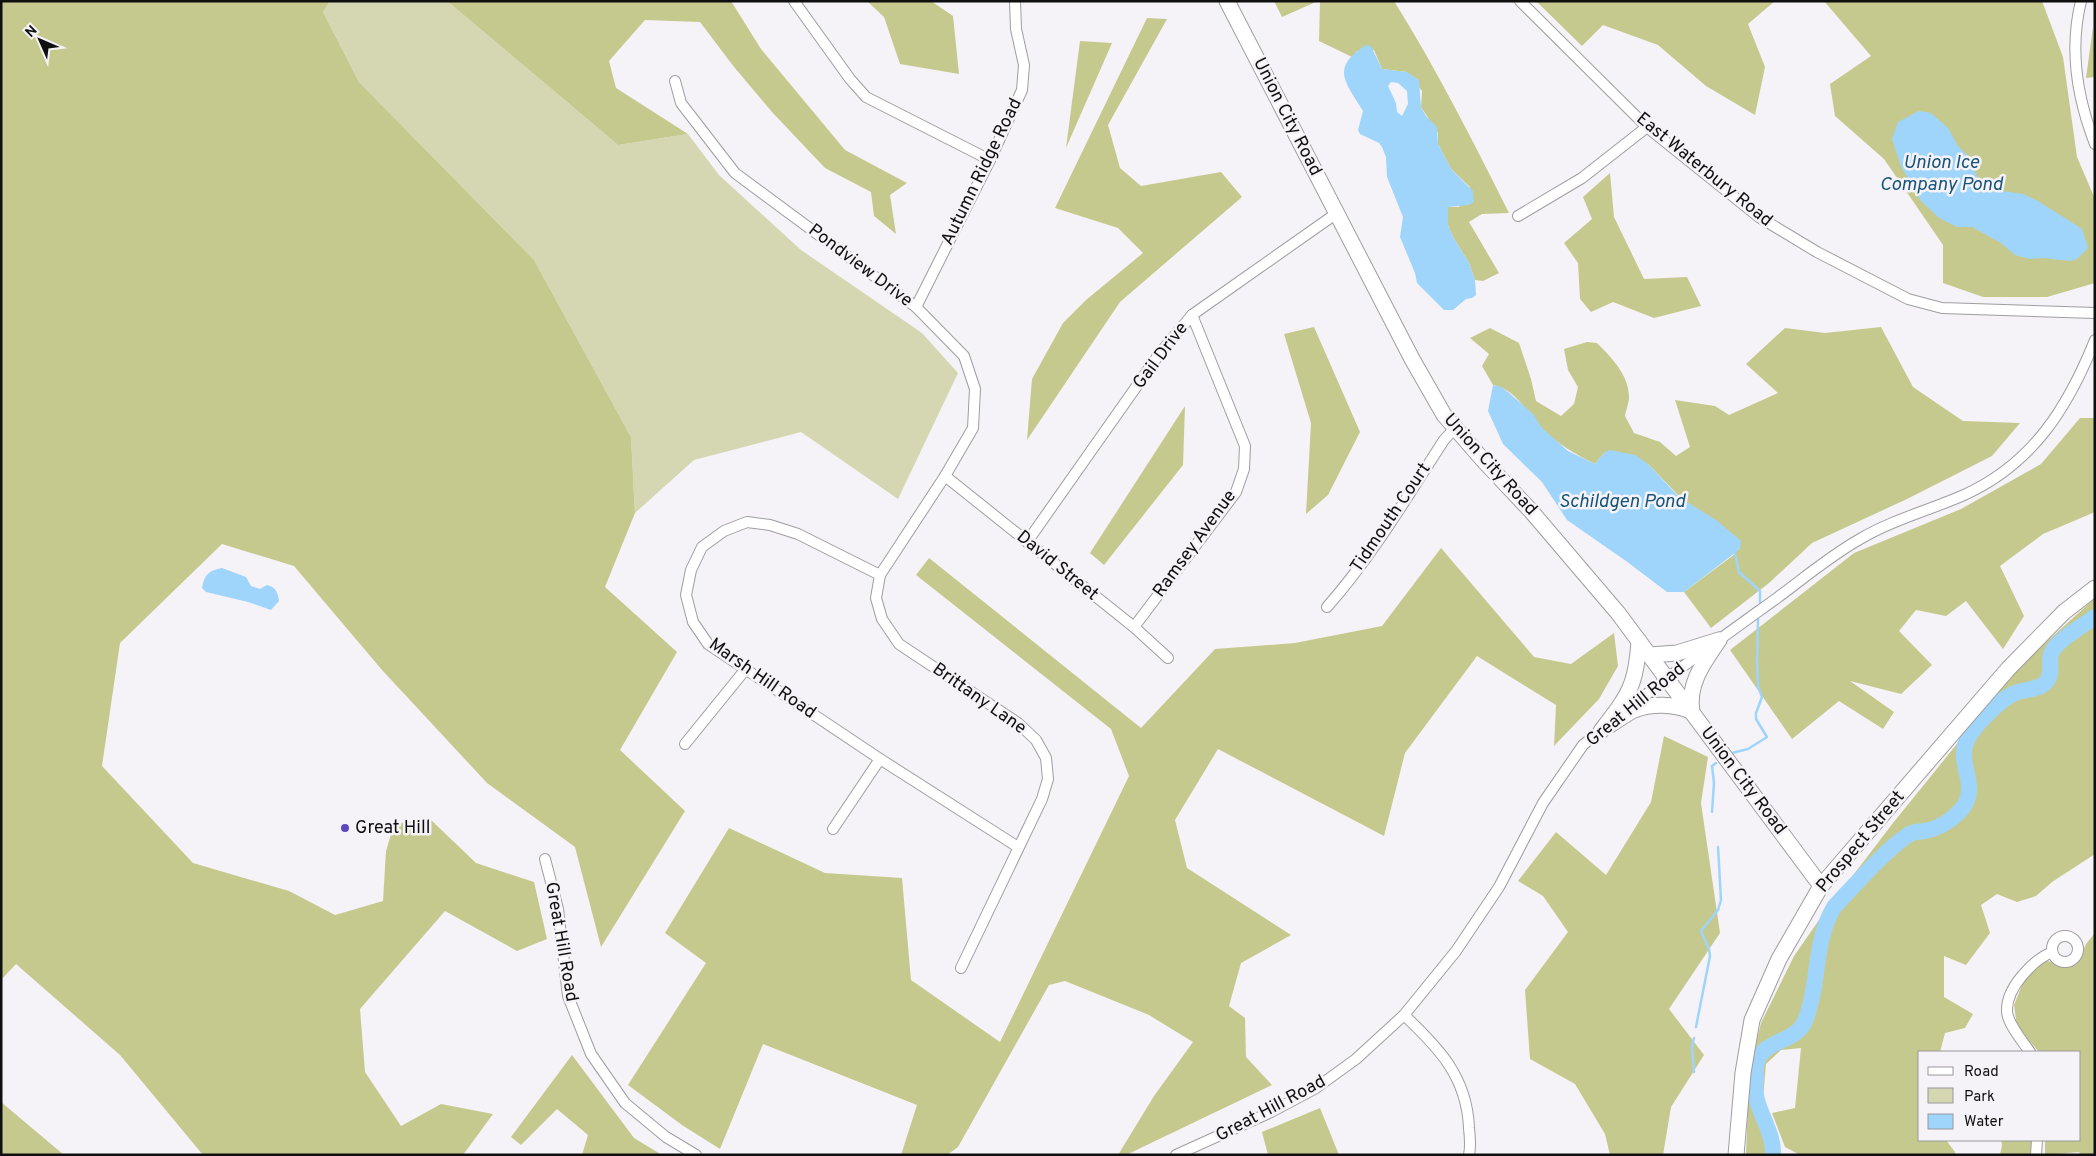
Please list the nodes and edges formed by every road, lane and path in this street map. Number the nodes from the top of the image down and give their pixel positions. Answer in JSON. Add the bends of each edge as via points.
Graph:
{"nodes":[{"id":1,"x":794,"y":1,"type":"edge"},
{"id":2,"x":1015,"y":1,"type":"edge"},
{"id":3,"x":1227,"y":1,"type":"edge"},
{"id":4,"x":1520,"y":1,"type":"edge"},
{"id":5,"x":2081,"y":1,"type":"edge"},
{"id":6,"x":675,"y":81,"type":"dead end"},
{"id":7,"x":1647,"y":127,"type":"junction"},
{"id":8,"x":2095,"y":144,"type":"edge"},
{"id":9,"x":990,"y":160,"type":"junction"},
{"id":10,"x":1336,"y":213,"type":"junction"},
{"id":11,"x":1518,"y":216,"type":"dead end"},
{"id":12,"x":916,"y":307,"type":"junction"},
{"id":13,"x":2095,"y":313,"type":"edge"},
{"id":14,"x":1192,"y":315,"type":"junction"},
{"id":15,"x":2095,"y":340,"type":"edge"},
{"id":16,"x":1455,"y":428,"type":"junction"},
{"id":17,"x":945,"y":476,"type":"junction"},
{"id":18,"x":1027,"y":542,"type":"junction"},
{"id":19,"x":880,"y":575,"type":"junction"},
{"id":20,"x":2095,"y":588,"type":"edge"},
{"id":21,"x":1327,"y":607,"type":"dead end"},
{"id":22,"x":1134,"y":627,"type":"junction"},
{"id":23,"x":1719,"y":640,"type":"junction"},
{"id":24,"x":1639,"y":642,"type":"junction"},
{"id":25,"x":1650,"y":655,"type":"junction"},
{"id":26,"x":1168,"y":658,"type":"dead end"},
{"id":27,"x":745,"y":670,"type":"junction"},
{"id":28,"x":1667,"y":678,"type":"junction"},
{"id":29,"x":1692,"y":712,"type":"junction"},
{"id":30,"x":1600,"y":731,"type":"junction"},
{"id":31,"x":685,"y":744,"type":"dead end"},
{"id":32,"x":880,"y":760,"type":"junction"},
{"id":33,"x":833,"y":829,"type":"dead end"},
{"id":34,"x":1018,"y":847,"type":"junction"},
{"id":35,"x":546,"y":859,"type":"dead end"},
{"id":36,"x":1821,"y":886,"type":"junction"},
{"id":37,"x":2052,"y":952,"type":"dead end"},
{"id":38,"x":961,"y":968,"type":"dead end"},
{"id":39,"x":1404,"y":1016,"type":"junction"},
{"id":40,"x":2029,"y":1051,"type":"edge"},
{"id":41,"x":2037,"y":1141,"type":"edge"},
{"id":42,"x":696,"y":1155,"type":"edge"},
{"id":43,"x":1176,"y":1155,"type":"edge"},
{"id":44,"x":1469,"y":1155,"type":"edge"},
{"id":45,"x":1736,"y":1155,"type":"edge"},
{"id":46,"x":2036,"y":1155,"type":"edge"}],
"edges":[{"from":1,"to":9,"type":"street","via":[[850,80],[866,97]]},
{"from":2,"to":9,"type":"street","name":"Autumn Ridge Road","via":[[1016,29],[1024,66],[1022,90]]},
{"from":3,"to":10,"type":"main road","name":"Union City Road"},
{"from":4,"to":7,"type":"street","name":"East Waterbury Road"},
{"from":5,"to":8,"type":"street","via":[[2075,32],[2076,79]]},
{"from":6,"to":12,"type":"street","name":"Pondview Drive","via":[[681,103],[735,173]]},
{"from":7,"to":11,"type":"street","via":[[1582,178]]},
{"from":7,"to":13,"type":"street","name":"East Waterbury Road","via":[[1759,217],[1817,252],[1908,298],[1942,308]]},
{"from":9,"to":12,"type":"street","name":"Autumn Ridge Road"},
{"from":10,"to":14,"type":"street","name":"Gail Drive"},
{"from":10,"to":16,"type":"main road","name":"Union City Road","via":[[1412,359]]},
{"from":12,"to":17,"type":"street","name":"Pondview Drive","via":[[964,356],[975,389],[973,428]]},
{"from":14,"to":18,"type":"street","name":"Gail Drive","via":[[1160,354]]},
{"from":14,"to":22,"type":"street","name":"Ramsey Avenue","via":[[1245,446],[1244,469],[1236,492]]},
{"from":15,"to":23,"type":"street","name":"Great Hill Road","via":[[2058,415],[2010,467],[1966,494],[1861,538]]},
{"from":16,"to":21,"type":"street","name":"Tidmouth Court","via":[[1351,578]]},
{"from":16,"to":24,"type":"main road","name":"Union City Road","via":[[1585,573]]},
{"from":17,"to":18,"type":"street","name":"David Street"},
{"from":17,"to":19,"type":"street","name":"Brittany Lane"},
{"from":18,"to":22,"type":"street","name":"David Street"},
{"from":19,"to":27,"type":"street","name":"Marsh Hill Road","via":[[798,534],[770,525],[747,522],[724,531],[702,547],[691,570],[686,595],[693,622],[708,644]]},
{"from":19,"to":34,"type":"street","name":"Brittany Lane","via":[[876,598],[882,619],[899,644],[1018,723],[1036,740],[1046,758],[1048,779],[1042,799]]},
{"from":20,"to":36,"type":"main road","name":"Prospect Street","via":[[2064,612],[2008,669]]},
{"from":22,"to":26,"type":"street","name":"David Street"},
{"from":23,"to":25,"type":"main road","via":[[1677,653]]},
{"from":23,"to":28,"type":"street","name":"Great Hill Road"},
{"from":23,"to":29,"type":"main road","via":[[1692,687]]},
{"from":24,"to":25,"type":"main road","name":"Union City Road"},
{"from":24,"to":30,"type":"main road","via":[[1631,690]]},
{"from":25,"to":28,"type":"main road","name":"Union City Road"},
{"from":27,"to":31,"type":"street"},
{"from":27,"to":32,"type":"street","name":"Marsh Hill Road"},
{"from":28,"to":29,"type":"main road","name":"Union City Road"},
{"from":28,"to":30,"type":"street","name":"Great Hill Road"},
{"from":29,"to":30,"type":"main road","via":[[1674,705],[1634,710]]},
{"from":29,"to":36,"type":"main road","name":"Union City Road"},
{"from":30,"to":39,"type":"street","name":"Great Hill Road","via":[[1584,745],[1543,803],[1498,887],[1456,952]]},
{"from":32,"to":33,"type":"street"},
{"from":32,"to":34,"type":"street","name":"Marsh Hill Road"},
{"from":34,"to":38,"type":"street","name":"Brittany Lane"},
{"from":35,"to":42,"type":"street","name":"Great Hill Road","via":[[558,909],[568,996],[591,1054],[625,1103],[666,1137]]},
{"from":36,"to":45,"type":"main road","name":"Prospect Street","via":[[1779,959],[1752,1020],[1743,1073]]},
{"from":37,"to":40,"type":"street","via":[[2023,972],[2006,1012]]},
{"from":39,"to":43,"type":"street","name":"Great Hill Road","via":[[1356,1059],[1316,1088]]},
{"from":39,"to":44,"type":"street","via":[[1434,1044],[1458,1079],[1468,1115]]},
{"from":41,"to":46,"type":"street"}]}
